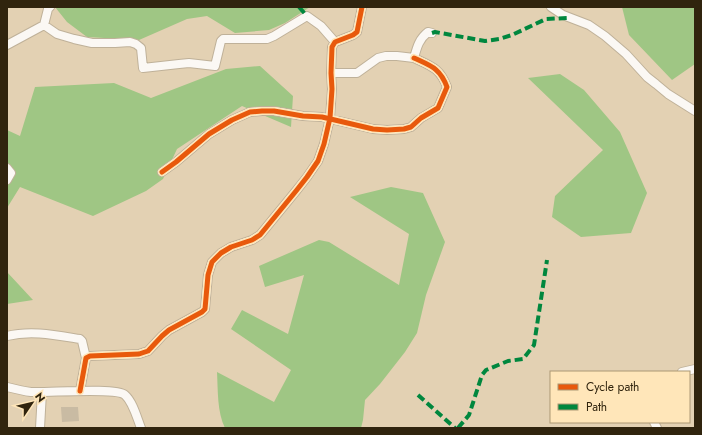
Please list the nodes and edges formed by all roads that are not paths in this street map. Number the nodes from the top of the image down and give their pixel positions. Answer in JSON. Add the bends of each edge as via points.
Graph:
{"nodes":[{"id":1,"x":50,"y":7,"type":"edge"},
{"id":2,"x":362,"y":7,"type":"edge"},
{"id":3,"x":551,"y":7,"type":"edge"},
{"id":4,"x":44,"y":25,"type":"junction"},
{"id":5,"x":432,"y":33,"type":"dead end"},
{"id":6,"x":335,"y":42,"type":"junction"},
{"id":7,"x":7,"y":45,"type":"edge"},
{"id":8,"x":414,"y":58,"type":"junction"},
{"id":9,"x":331,"y":73,"type":"junction"},
{"id":10,"x":695,"y":111,"type":"edge"},
{"id":11,"x":330,"y":118,"type":"junction"},
{"id":12,"x":7,"y":168,"type":"edge"},
{"id":13,"x":162,"y":172,"type":"dead end"},
{"id":14,"x":7,"y":180,"type":"edge"},
{"id":15,"x":7,"y":336,"type":"edge"},
{"id":16,"x":86,"y":358,"type":"junction"},
{"id":17,"x":695,"y":368,"type":"edge"},
{"id":18,"x":685,"y":371,"type":"edge"},
{"id":19,"x":7,"y":387,"type":"edge"},
{"id":20,"x":80,"y":391,"type":"junction"},
{"id":21,"x":42,"y":392,"type":"junction"},
{"id":22,"x":40,"y":428,"type":"edge"},
{"id":23,"x":141,"y":428,"type":"edge"}],
"edges":[{"from":1,"to":4,"type":"street"},
{"from":2,"to":6,"type":"street","via":[[357,32]]},
{"from":3,"to":10,"type":"street","via":[[563,15],[589,25],[626,54],[647,77]]},
{"from":4,"to":6,"type":"street","via":[[57,34],[92,43],[136,44],[141,48],[143,68],[178,64],[215,66],[221,41],[224,39],[267,39],[307,16],[321,26]]},
{"from":4,"to":7,"type":"street"},
{"from":5,"to":8,"type":"street","via":[[428,32],[423,36]]},
{"from":6,"to":9,"type":"street","via":[[332,47]]},
{"from":8,"to":9,"type":"street","via":[[386,56],[378,58],[357,73]]},
{"from":8,"to":11,"type":"street","via":[[436,68],[444,78],[447,87],[438,108],[404,129],[373,128]]},
{"from":9,"to":11,"type":"street"},
{"from":11,"to":13,"type":"street","via":[[274,111],[250,112],[209,134]]},
{"from":11,"to":16,"type":"street","via":[[318,161],[260,235],[231,247],[212,262],[208,275],[205,309],[202,312],[170,330],[148,351]]},
{"from":12,"to":14,"type":"street","via":[[11,173]]},
{"from":15,"to":16,"type":"street","via":[[43,333],[80,338]]},
{"from":16,"to":20,"type":"street"},
{"from":17,"to":18,"type":"street"},
{"from":19,"to":21,"type":"street"},
{"from":20,"to":21,"type":"street"},
{"from":20,"to":23,"type":"street","via":[[124,394],[130,400]]},
{"from":21,"to":22,"type":"street"}]}
